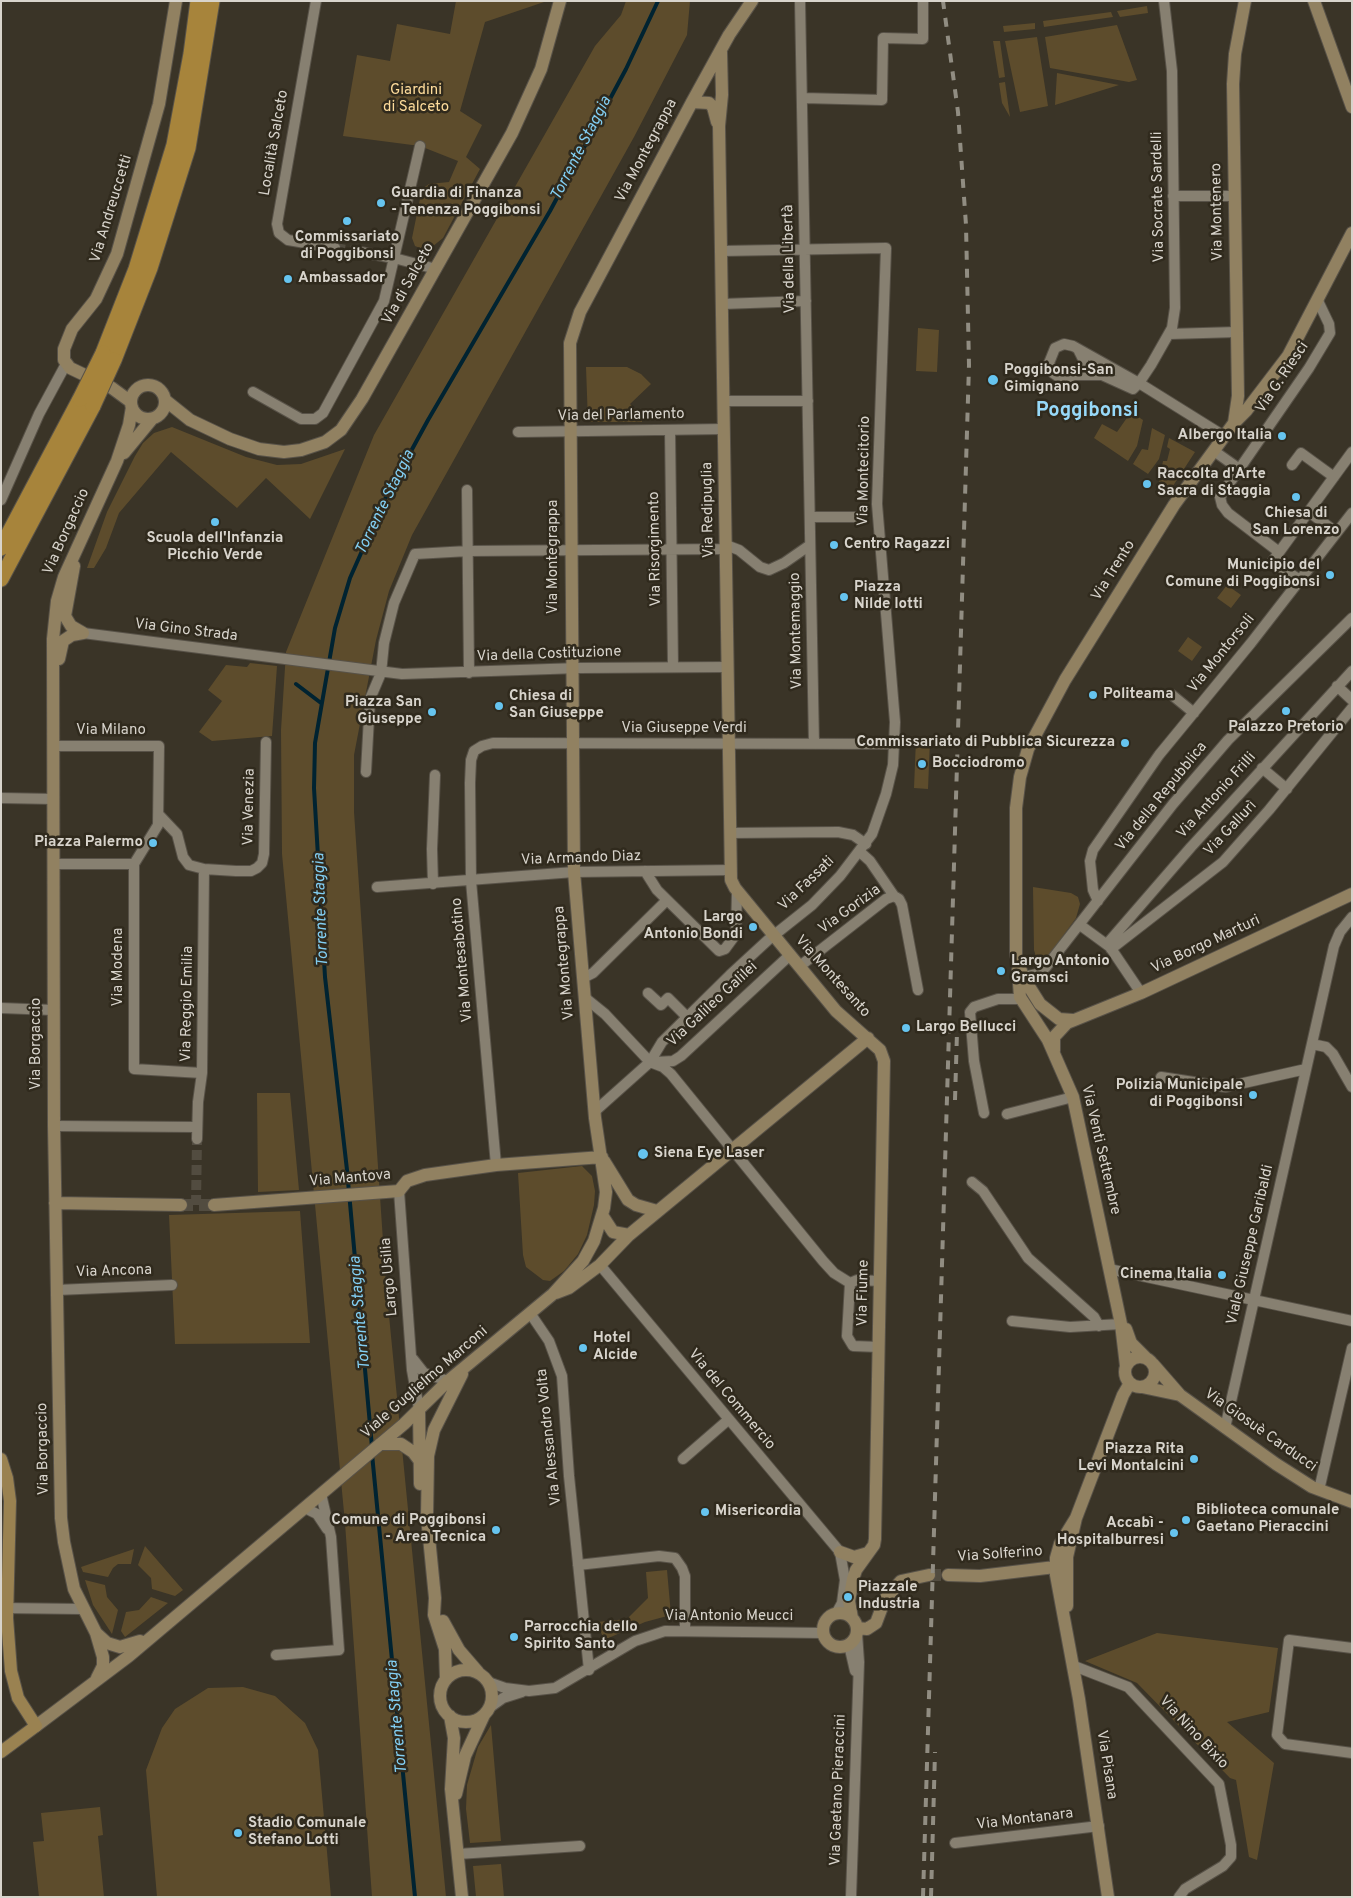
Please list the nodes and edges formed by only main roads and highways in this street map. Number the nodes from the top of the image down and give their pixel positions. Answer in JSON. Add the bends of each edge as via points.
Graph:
{"nodes":[{"id":1,"x":176,"y":1,"type":"edge"},
{"id":2,"x":198,"y":1,"type":"edge"},
{"id":3,"x":212,"y":1,"type":"edge"},
{"id":4,"x":560,"y":1,"type":"edge"},
{"id":5,"x":752,"y":1,"type":"edge"},
{"id":6,"x":1238,"y":1,"type":"edge"},
{"id":7,"x":1245,"y":1,"type":"edge"},
{"id":8,"x":1314,"y":1,"type":"edge"},
{"id":9,"x":721,"y":50,"type":"junction"},
{"id":10,"x":1233,"y":71,"type":"junction"},
{"id":11,"x":692,"y":102,"type":"junction"},
{"id":12,"x":1352,"y":107,"type":"edge"},
{"id":13,"x":719,"y":126,"type":"junction"},
{"id":14,"x":1352,"y":233,"type":"edge"},
{"id":15,"x":109,"y":356,"type":"junction"},
{"id":16,"x":1238,"y":385,"type":"junction"},
{"id":17,"x":1258,"y":397,"type":"junction"},
{"id":18,"x":165,"y":400,"type":"junction"},
{"id":19,"x":132,"y":401,"type":"junction"},
{"id":20,"x":87,"y":402,"type":"junction"},
{"id":21,"x":154,"y":418,"type":"junction"},
{"id":22,"x":190,"y":420,"type":"junction"},
{"id":23,"x":1234,"y":422,"type":"junction"},
{"id":24,"x":117,"y":460,"type":"junction"},
{"id":25,"x":1,"y":548,"type":"edge"},
{"id":26,"x":76,"y":554,"type":"junction"},
{"id":27,"x":1,"y":579,"type":"edge"},
{"id":28,"x":55,"y":696,"type":"junction"},
{"id":29,"x":737,"y":891,"type":"joint"},
{"id":30,"x":1352,"y":894,"type":"edge"},
{"id":31,"x":1018,"y":965,"type":"junction"},
{"id":32,"x":1073,"y":1020,"type":"junction"},
{"id":33,"x":868,"y":1038,"type":"junction"},
{"id":34,"x":1054,"y":1051,"type":"junction"},
{"id":35,"x":602,"y":1157,"type":"junction"},
{"id":36,"x":55,"y":1203,"type":"junction"},
{"id":37,"x":181,"y":1205,"type":"tunnel mouth"},
{"id":38,"x":214,"y":1205,"type":"tunnel mouth"},
{"id":39,"x":657,"y":1211,"type":"junction"},
{"id":40,"x":602,"y":1215,"type":"junction"},
{"id":41,"x":629,"y":1235,"type":"junction"},
{"id":42,"x":553,"y":1294,"type":"junction"},
{"id":43,"x":1121,"y":1324,"type":"junction"},
{"id":44,"x":1150,"y":1361,"type":"junction"},
{"id":45,"x":467,"y":1366,"type":"junction"},
{"id":46,"x":1126,"y":1366,"type":"junction"},
{"id":47,"x":1130,"y":1383,"type":"junction"},
{"id":48,"x":1142,"y":1387,"type":"junction"},
{"id":49,"x":1180,"y":1395,"type":"junction"},
{"id":50,"x":420,"y":1409,"type":"junction"},
{"id":51,"x":380,"y":1444,"type":"junction"},
{"id":52,"x":1,"y":1458,"type":"edge"},
{"id":53,"x":419,"y":1460,"type":"junction"},
{"id":54,"x":1352,"y":1502,"type":"edge"},
{"id":55,"x":427,"y":1517,"type":"junction"},
{"id":56,"x":1076,"y":1518,"type":"junction"},
{"id":57,"x":840,"y":1552,"type":"road end"},
{"id":58,"x":868,"y":1553,"type":"junction"},
{"id":59,"x":1055,"y":1567,"type":"junction"},
{"id":60,"x":929,"y":1574,"type":"tunnel mouth"},
{"id":61,"x":948,"y":1575,"type":"tunnel mouth"},
{"id":62,"x":434,"y":1598,"type":"junction"},
{"id":63,"x":1067,"y":1601,"type":"junction"},
{"id":64,"x":4,"y":1608,"type":"edge"},
{"id":65,"x":855,"y":1627,"type":"junction"},
{"id":66,"x":96,"y":1634,"type":"junction"},
{"id":67,"x":150,"y":1637,"type":"junction"},
{"id":68,"x":1069,"y":1638,"type":"junction"},
{"id":69,"x":478,"y":1672,"type":"junction"},
{"id":70,"x":97,"y":1678,"type":"junction"},
{"id":71,"x":446,"y":1679,"type":"junction"},
{"id":72,"x":487,"y":1711,"type":"junction"},
{"id":73,"x":450,"y":1716,"type":"junction"},
{"id":74,"x":36,"y":1726,"type":"junction"},
{"id":75,"x":1,"y":1752,"type":"edge"},
{"id":76,"x":454,"y":1806,"type":"junction"},
{"id":77,"x":462,"y":1897,"type":"edge"},
{"id":78,"x":1108,"y":1897,"type":"edge"}],
"edges":[{"from":1,"to":19,"type":"main road","name":"Via Andreuccetti","via":[[159,104],[117,254],[96,299],[68,335],[64,350],[66,364],[74,371]]},
{"from":2,"to":15,"type":"highway","via":[[192,54],[174,145]]},
{"from":3,"to":15,"type":"highway","via":[[188,148],[147,278]]},
{"from":4,"to":22,"type":"main road","name":"Via di Salceto","via":[[541,69],[521,114],[352,415],[331,438],[301,450],[266,450],[239,443]]},
{"from":5,"to":9,"type":"main road","name":"Via Montegrappa"},
{"from":6,"to":10,"type":"main road","via":[[1231,46]]},
{"from":7,"to":10,"type":"main road","name":"Via Montenero"},
{"from":8,"to":12,"type":"main road"},
{"from":9,"to":11,"type":"main road","name":"Via Montegrappa"},
{"from":9,"to":13,"type":"main road","name":"Via Redipuglia"},
{"from":10,"to":16,"type":"main road","name":"Via Montenero"},
{"from":11,"to":13,"type":"main road","name":"Via Redipuglia","via":[[702,101],[711,105]]},
{"from":11,"to":35,"type":"main road","name":"Via Montegrappa","via":[[574,326],[570,352],[574,872],[594,1112]]},
{"from":13,"to":29,"type":"main road","name":"Via Redipuglia","via":[[730,832],[732,883]]},
{"from":14,"to":17,"type":"main road","name":"Via Trento","via":[[1288,356]]},
{"from":15,"to":20,"type":"highway","bridge":true},
{"from":16,"to":17,"type":"main road","via":[[1246,395]]},
{"from":16,"to":23,"type":"main road","name":"Via Montenero"},
{"from":17,"to":23,"type":"main road","name":"Via Trento"},
{"from":18,"to":19,"type":"main road","via":[[160,390],[151,386],[140,387]]},
{"from":18,"to":21,"type":"main road","via":[[163,410]]},
{"from":18,"to":22,"type":"main road","name":"Via di Salceto"},
{"from":19,"to":21,"type":"main road","via":[[138,416]]},
{"from":19,"to":24,"type":"main road","name":"Via Borgaccio","via":[[129,425]]},
{"from":20,"to":25,"type":"highway"},
{"from":20,"to":27,"type":"highway"},
{"from":21,"to":22,"type":"main road","name":"Via di Salceto"},
{"from":21,"to":24,"type":"main road","name":"Via Borgaccio"},
{"from":23,"to":31,"type":"main road","name":"Via Trento","via":[[1174,505],[1092,635],[1045,714],[1028,750],[1019,783],[1016,823],[1015,937]]},
{"from":24,"to":26,"type":"main road","name":"Via Borgaccio"},
{"from":26,"to":28,"type":"main road","name":"Via Borgaccio","via":[[64,577],[56,609],[53,649]]},
{"from":26,"to":28,"type":"main road","via":[[65,616],[71,626],[83,633],[69,637],[61,644]]},
{"from":28,"to":36,"type":"main road","name":"Via Borgaccio"},
{"from":29,"to":33,"type":"main road","name":"Via Montesanto","via":[[836,1010]]},
{"from":30,"to":32,"type":"main road","name":"Via Borgo Marturi","via":[[1141,993]]},
{"from":31,"to":32,"type":"main road","via":[[1035,999],[1063,1021]]},
{"from":31,"to":34,"type":"main road","name":"Via Venti Settembre","via":[[1017,983],[1021,999]]},
{"from":32,"to":34,"type":"main road","via":[[1056,1034]]},
{"from":33,"to":39,"type":"main road","name":"Viale Guglielmo Marconi"},
{"from":33,"to":58,"type":"main road","name":"Via Fiume","via":[[882,1052],[884,1064],[875,1538]]},
{"from":34,"to":43,"type":"main road","name":"Via Venti Settembre","via":[[1073,1097]]},
{"from":35,"to":38,"type":"main road","name":"Via Mantova","via":[[419,1176],[407,1181],[399,1192]]},
{"from":35,"to":39,"type":"main road","via":[[628,1200]]},
{"from":35,"to":40,"type":"main road","via":[[606,1198]]},
{"from":36,"to":37,"type":"main road"},
{"from":36,"to":66,"type":"main road","name":"Via Borgaccio","via":[[62,1526],[68,1567],[82,1609]]},
{"from":39,"to":41,"type":"main road","name":"Viale Guglielmo Marconi"},
{"from":40,"to":41,"type":"main road","via":[[613,1232]]},
{"from":40,"to":42,"type":"main road","via":[[586,1256]]},
{"from":41,"to":42,"type":"main road","name":"Viale Guglielmo Marconi","via":[[600,1265],[570,1288]]},
{"from":42,"to":45,"type":"main road","name":"Viale Guglielmo Marconi"},
{"from":43,"to":44,"type":"main road","name":"Via Venti Settembre","via":[[1131,1343]]},
{"from":43,"to":46,"type":"main road","name":"Via Venti Settembre"},
{"from":44,"to":46,"type":"main road","via":[[1136,1357]]},
{"from":44,"to":48,"type":"main road","via":[[1153,1379]]},
{"from":44,"to":49,"type":"main road","name":"Via Giosuè Carducci"},
{"from":45,"to":50,"type":"main road","name":"Viale Guglielmo Marconi"},
{"from":45,"to":55,"type":"main road","via":[[432,1436],[428,1456]]},
{"from":46,"to":47,"type":"main road","via":[[1125,1375]]},
{"from":47,"to":48,"type":"main road"},
{"from":47,"to":56,"type":"main road","name":"Via Pisana"},
{"from":48,"to":49,"type":"main road","name":"Via Giosuè Carducci"},
{"from":49,"to":54,"type":"main road","name":"Via Giosuè Carducci","via":[[1284,1470],[1319,1490]]},
{"from":50,"to":51,"type":"main road","name":"Viale Guglielmo Marconi"},
{"from":50,"to":53,"type":"main road"},
{"from":51,"to":53,"type":"main road","via":[[401,1444]]},
{"from":51,"to":67,"type":"main road","name":"Viale Guglielmo Marconi"},
{"from":52,"to":64,"type":"main road","via":[[10,1501]]},
{"from":53,"to":55,"type":"main road","via":[[420,1487]]},
{"from":55,"to":62,"type":"main road"},
{"from":56,"to":59,"type":"main road","name":"Via Pisana","via":[[1060,1544]]},
{"from":56,"to":63,"type":"main road","name":"Via Pisana","via":[[1067,1557]]},
{"from":57,"to":58,"type":"main road","via":[[854,1557]]},
{"from":58,"to":65,"type":"main road","via":[[852,1579],[849,1601]]},
{"from":59,"to":61,"type":"main road","name":"Via Solferino","via":[[980,1576]]},
{"from":59,"to":63,"type":"main road","via":[[1059,1569]]},
{"from":59,"to":68,"type":"main road","name":"Via Pisana"},
{"from":60,"to":65,"type":"main road","via":[[902,1581],[885,1599],[876,1623],[867,1628]]},
{"from":62,"to":69,"type":"main road","via":[[451,1638]]},
{"from":62,"to":71,"type":"main road","via":[[435,1620],[446,1653]]},
{"from":63,"to":68,"type":"main road","name":"Via Pisana"},
{"from":64,"to":74,"type":"main road","via":[[13,1682],[20,1702]]},
{"from":65,"to":65,"type":"main road","via":[[849,1645],[833,1646],[823,1633],[825,1623],[836,1614],[847,1615]]},
{"from":66,"to":67,"type":"main road","via":[[107,1643],[120,1647],[128,1647]]},
{"from":66,"to":70,"type":"main road","name":"Via Borgaccio","via":[[104,1662]]},
{"from":67,"to":70,"type":"main road","name":"Viale Guglielmo Marconi","via":[[108,1673]]},
{"from":68,"to":78,"type":"main road","name":"Via Pisana"},
{"from":69,"to":71,"type":"main road","via":[[464,1670]]},
{"from":69,"to":72,"type":"main road","via":[[488,1682],[492,1695]]},
{"from":70,"to":74,"type":"main road","name":"Viale Guglielmo Marconi"},
{"from":71,"to":73,"type":"main road","via":[[440,1698],[441,1705]]},
{"from":72,"to":73,"type":"main road","via":[[468,1722]]},
{"from":72,"to":76,"type":"main road","via":[[465,1756]]},
{"from":73,"to":76,"type":"main road","via":[[454,1738],[451,1775]]},
{"from":74,"to":75,"type":"main road","name":"Viale Guglielmo Marconi"},
{"from":76,"to":77,"type":"main road"}]}
